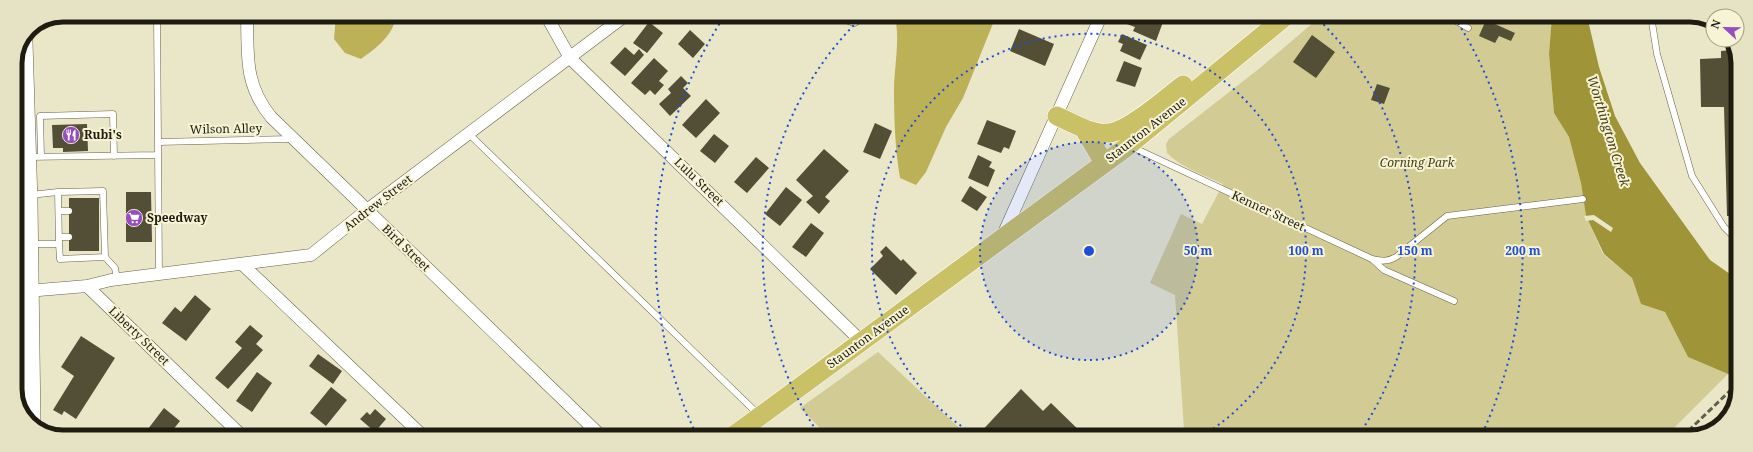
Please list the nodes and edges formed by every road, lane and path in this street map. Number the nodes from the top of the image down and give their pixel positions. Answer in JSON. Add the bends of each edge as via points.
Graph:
{"nodes":[{"id":1,"x":157,"y":22,"type":"edge"},
{"id":2,"x":247,"y":22,"type":"edge"},
{"id":3,"x":550,"y":22,"type":"edge"},
{"id":4,"x":617,"y":22,"type":"edge"},
{"id":5,"x":1099,"y":22,"type":"edge"},
{"id":6,"x":1279,"y":22,"type":"edge"},
{"id":7,"x":1458,"y":22,"type":"edge"},
{"id":8,"x":1652,"y":22,"type":"edge"},
{"id":9,"x":1468,"y":28,"type":"dead end"},
{"id":10,"x":1250,"y":46,"type":"junction"},
{"id":11,"x":25,"y":48,"type":"edge"},
{"id":12,"x":570,"y":58,"type":"junction"},
{"id":13,"x":33,"y":116,"type":"junction"},
{"id":14,"x":1057,"y":116,"type":"junction"},
{"id":15,"x":1084,"y":129,"type":"junction"},
{"id":16,"x":469,"y":134,"type":"junction"},
{"id":17,"x":294,"y":139,"type":"junction"},
{"id":18,"x":158,"y":142,"type":"junction"},
{"id":19,"x":1128,"y":146,"type":"junction"},
{"id":20,"x":158,"y":155,"type":"junction"},
{"id":21,"x":114,"y":156,"type":"junction"},
{"id":22,"x":34,"y":157,"type":"junction"},
{"id":23,"x":1104,"y":163,"type":"junction"},
{"id":24,"x":58,"y":192,"type":"junction"},
{"id":25,"x":29,"y":196,"type":"junction"},
{"id":26,"x":1583,"y":198,"type":"dead end"},
{"id":27,"x":367,"y":210,"type":"junction"},
{"id":28,"x":59,"y":211,"type":"junction"},
{"id":29,"x":69,"y":211,"type":"dead end"},
{"id":30,"x":1731,"y":234,"type":"edge"},
{"id":31,"x":69,"y":236,"type":"dead end"},
{"id":32,"x":1002,"y":238,"type":"junction"},
{"id":33,"x":59,"y":240,"type":"junction"},
{"id":34,"x":30,"y":244,"type":"junction"},
{"id":35,"x":105,"y":257,"type":"junction"},
{"id":36,"x":1372,"y":259,"type":"junction"},
{"id":37,"x":242,"y":264,"type":"junction"},
{"id":38,"x":159,"y":274,"type":"junction"},
{"id":39,"x":117,"y":279,"type":"junction"},
{"id":40,"x":87,"y":286,"type":"junction"},
{"id":41,"x":23,"y":292,"type":"edge"},
{"id":42,"x":1454,"y":301,"type":"dead end"},
{"id":43,"x":862,"y":342,"type":"junction"},
{"id":44,"x":31,"y":415,"type":"edge"},
{"id":45,"x":760,"y":416,"type":"junction"},
{"id":46,"x":590,"y":426,"type":"junction"},
{"id":47,"x":236,"y":430,"type":"edge"},
{"id":48,"x":417,"y":430,"type":"edge"},
{"id":49,"x":585,"y":430,"type":"edge"},
{"id":50,"x":594,"y":430,"type":"edge"},
{"id":51,"x":741,"y":430,"type":"edge"}],
"edges":[{"from":1,"to":18,"type":"lane"},
{"from":2,"to":17,"type":"street","name":"Bird Street","via":[[249,65],[254,91],[271,117]]},
{"from":3,"to":12,"type":"street","name":"Lulu Street"},
{"from":4,"to":12,"type":"street","name":"Andrew Street"},
{"from":5,"to":14,"type":"street","name":"Staunton Avenue"},
{"from":6,"to":10,"type":"main road","name":"Staunton Avenue"},
{"from":7,"to":9,"type":"lane"},
{"from":8,"to":30,"type":"lane","via":[[1657,54],[1692,176]]},
{"from":10,"to":15,"type":"main road","via":[[1211,63],[1122,129],[1108,133]]},
{"from":10,"to":19,"type":"main road","name":"Staunton Avenue"},
{"from":11,"to":13,"type":"main road"},
{"from":12,"to":16,"type":"street","name":"Andrew Street"},
{"from":12,"to":43,"type":"street","name":"Lulu Street"},
{"from":13,"to":21,"type":"lane","via":[[113,114]]},
{"from":13,"to":22,"type":"main road"},
{"from":14,"to":15,"type":"main road"},
{"from":14,"to":32,"type":"street","name":"Staunton Avenue"},
{"from":15,"to":23,"type":"main road"},
{"from":16,"to":27,"type":"street","name":"Andrew Street"},
{"from":16,"to":45,"type":"lane"},
{"from":17,"to":18,"type":"lane","name":"Wilson Alley"},
{"from":17,"to":27,"type":"street","name":"Bird Street"},
{"from":18,"to":20,"type":"lane"},
{"from":19,"to":23,"type":"main road","name":"Staunton Avenue"},
{"from":19,"to":36,"type":"lane","name":"Kenner Street"},
{"from":20,"to":21,"type":"lane"},
{"from":20,"to":38,"type":"lane"},
{"from":21,"to":22,"type":"lane"},
{"from":22,"to":25,"type":"main road"},
{"from":23,"to":32,"type":"main road","name":"Staunton Avenue"},
{"from":24,"to":25,"type":"lane"},
{"from":24,"to":28,"type":"lane"},
{"from":24,"to":35,"type":"lane","via":[[103,191],[101,211]]},
{"from":25,"to":34,"type":"main road"},
{"from":26,"to":36,"type":"lane","name":"Kenner Street","via":[[1447,216],[1396,257],[1382,262]]},
{"from":27,"to":37,"type":"street","name":"Andrew Street","via":[[311,256]]},
{"from":27,"to":46,"type":"street","name":"Bird Street"},
{"from":28,"to":29,"type":"lane"},
{"from":28,"to":33,"type":"lane"},
{"from":31,"to":33,"type":"lane"},
{"from":32,"to":43,"type":"main road","name":"Staunton Avenue"},
{"from":33,"to":34,"type":"lane"},
{"from":33,"to":35,"type":"lane","via":[[60,259]]},
{"from":34,"to":41,"type":"main road"},
{"from":35,"to":39,"type":"lane","via":[[115,268]]},
{"from":36,"to":42,"type":"lane","via":[[1384,270]]},
{"from":37,"to":38,"type":"street","name":"Andrew Street"},
{"from":37,"to":48,"type":"street"},
{"from":38,"to":39,"type":"street","name":"Andrew Street"},
{"from":39,"to":40,"type":"street","name":"Andrew Street"},
{"from":40,"to":41,"type":"street"},
{"from":40,"to":47,"type":"street","name":"Liberty Street"},
{"from":41,"to":44,"type":"main road"},
{"from":43,"to":45,"type":"main road","name":"Staunton Avenue"},
{"from":45,"to":51,"type":"main road","name":"Staunton Avenue"},
{"from":46,"to":49,"type":"lane"},
{"from":46,"to":50,"type":"street","name":"Bird Street"}]}
